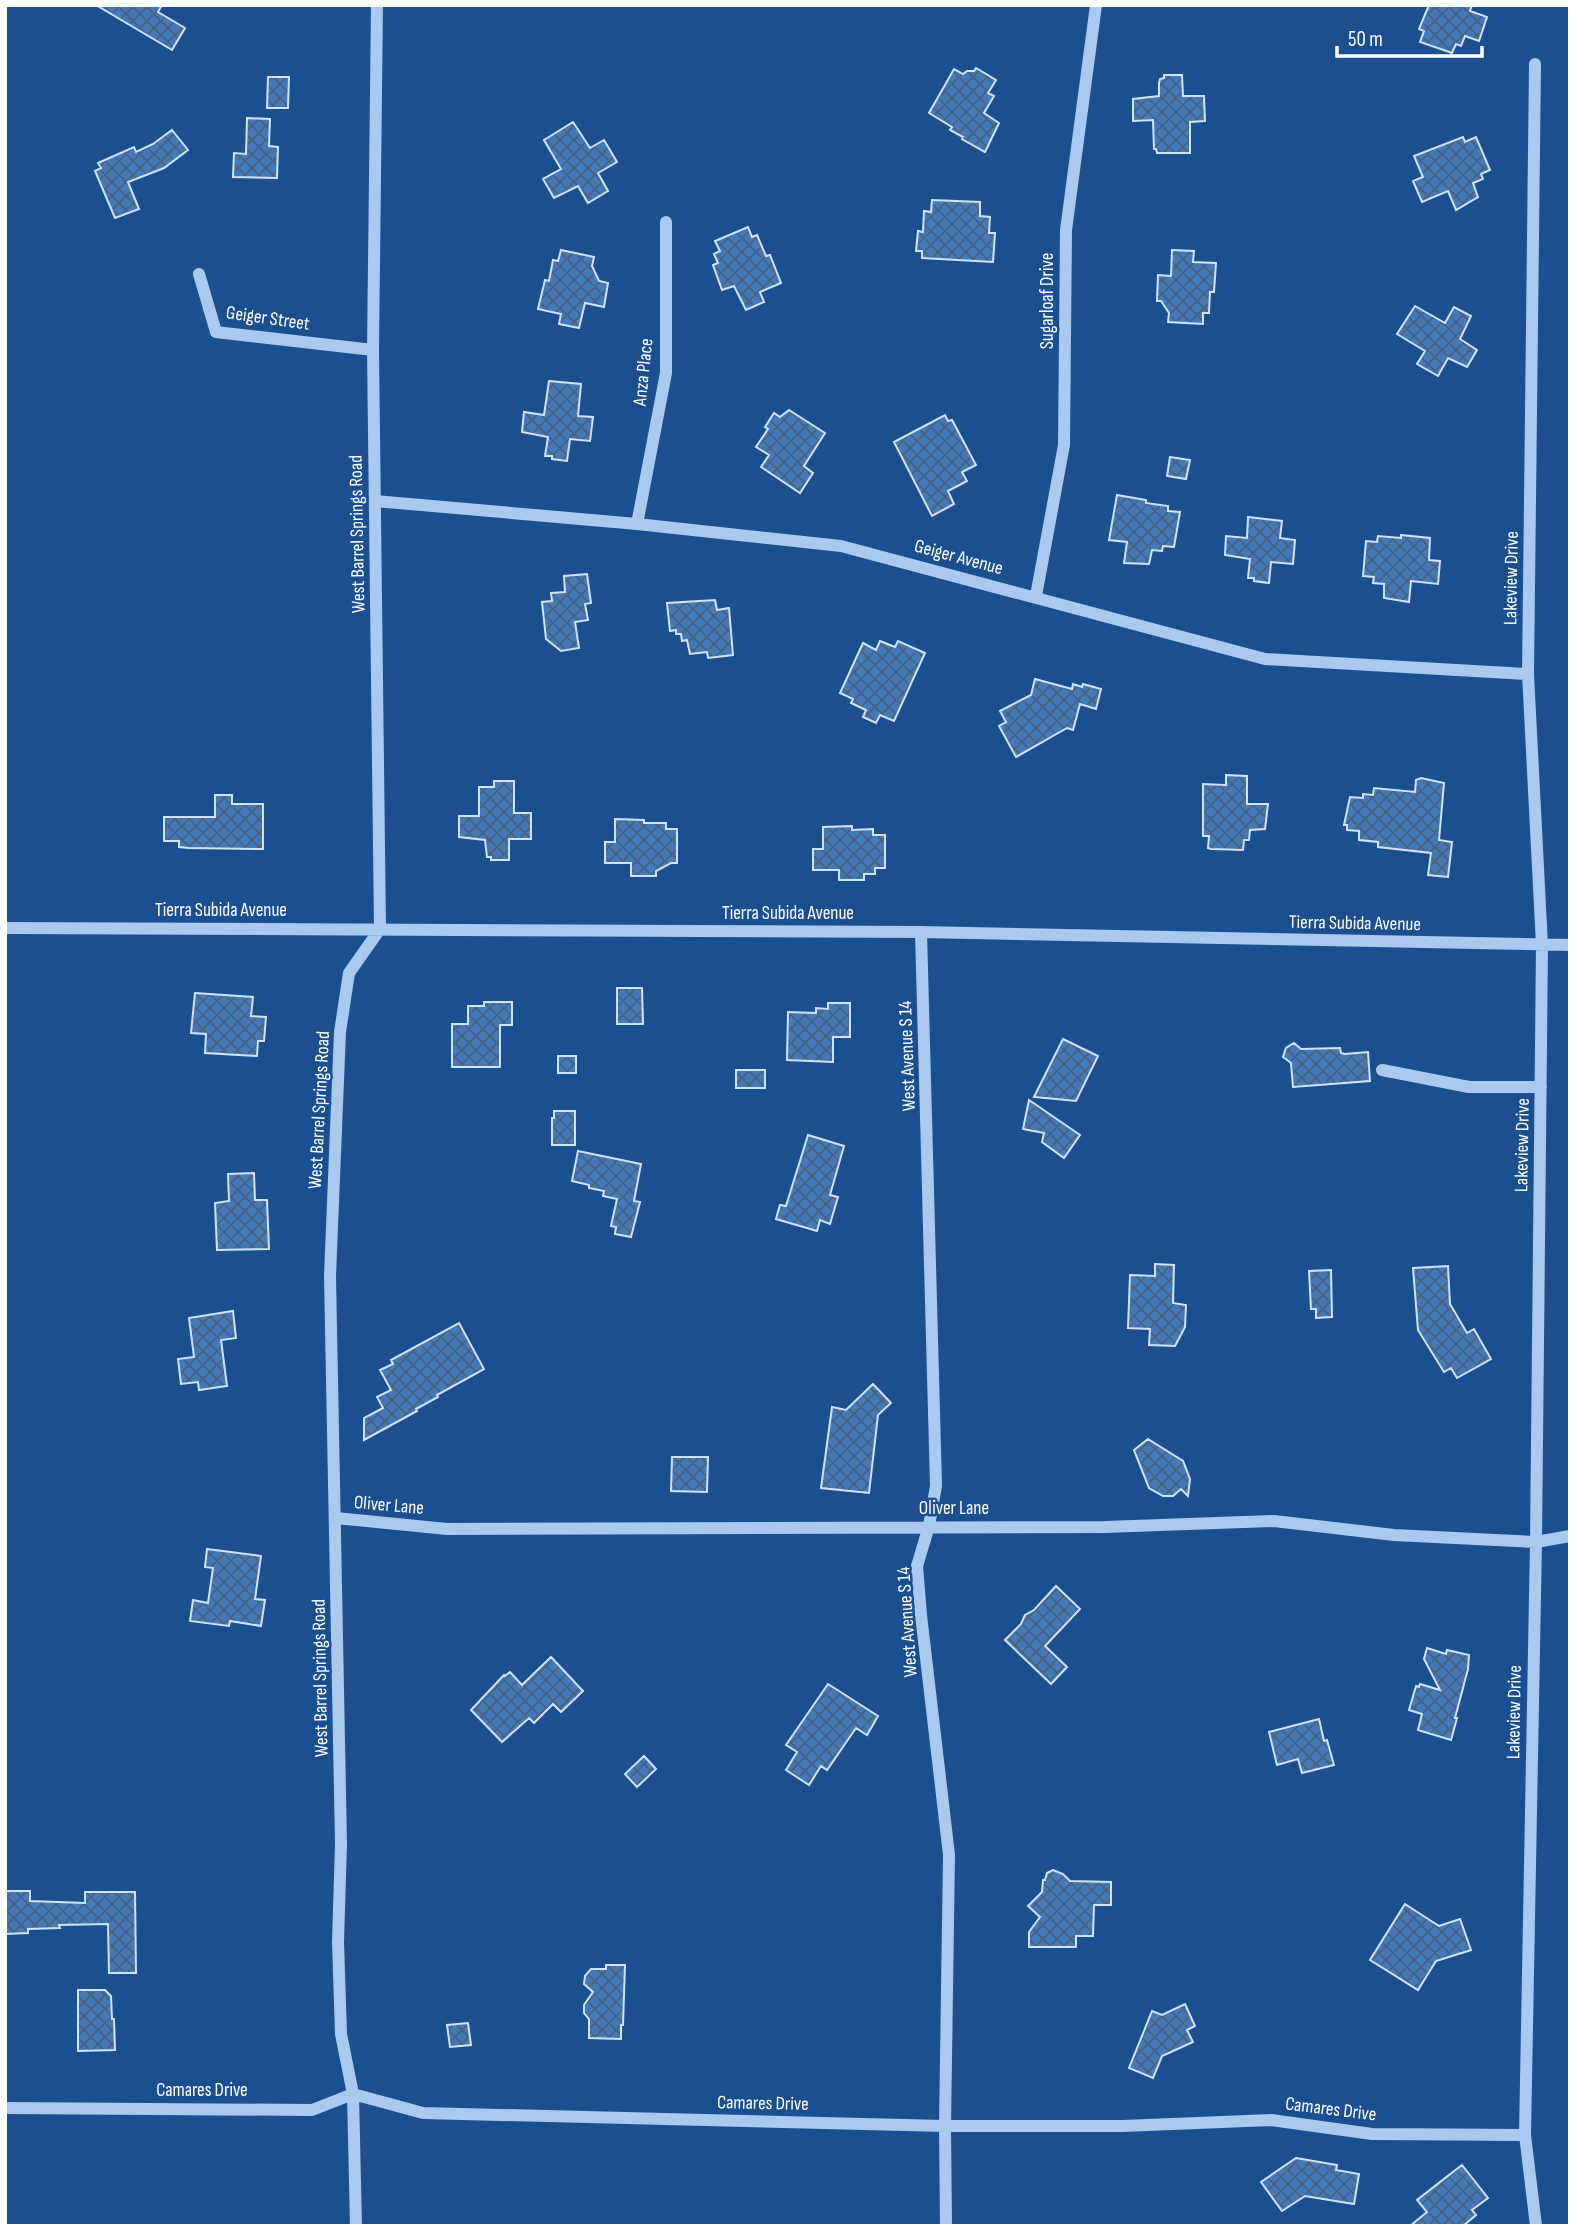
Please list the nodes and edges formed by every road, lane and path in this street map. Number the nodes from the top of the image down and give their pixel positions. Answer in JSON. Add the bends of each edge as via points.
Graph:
{"nodes":[{"id":1,"x":377,"y":5,"type":"edge"},
{"id":2,"x":1096,"y":5,"type":"edge"},
{"id":3,"x":1535,"y":64,"type":"dead end"},
{"id":4,"x":666,"y":222,"type":"dead end"},
{"id":5,"x":199,"y":274,"type":"dead end"},
{"id":6,"x":373,"y":350,"type":"junction"},
{"id":7,"x":375,"y":501,"type":"junction"},
{"id":8,"x":637,"y":524,"type":"junction"},
{"id":9,"x":1036,"y":596,"type":"junction"},
{"id":10,"x":1528,"y":674,"type":"junction"},
{"id":11,"x":5,"y":928,"type":"edge"},
{"id":12,"x":380,"y":929,"type":"junction"},
{"id":13,"x":921,"y":932,"type":"junction"},
{"id":14,"x":1542,"y":945,"type":"junction"},
{"id":15,"x":1570,"y":945,"type":"edge"},
{"id":16,"x":1382,"y":1070,"type":"dead end"},
{"id":17,"x":1541,"y":1087,"type":"junction"},
{"id":18,"x":336,"y":1518,"type":"junction"},
{"id":19,"x":929,"y":1526,"type":"junction"},
{"id":20,"x":1570,"y":1536,"type":"edge"},
{"id":21,"x":1536,"y":1542,"type":"junction"},
{"id":22,"x":353,"y":2094,"type":"junction"},
{"id":23,"x":5,"y":2108,"type":"edge"},
{"id":24,"x":945,"y":2126,"type":"junction"},
{"id":25,"x":1525,"y":2135,"type":"junction"},
{"id":26,"x":356,"y":2226,"type":"edge"},
{"id":27,"x":946,"y":2226,"type":"edge"},
{"id":28,"x":1536,"y":2226,"type":"edge"}],
"edges":[{"from":1,"to":6,"type":"street","name":"West Barrel Springs Road"},
{"from":2,"to":9,"type":"street","name":"Sugarloaf Drive","via":[[1066,230],[1064,445]]},
{"from":3,"to":10,"type":"street","name":"Lakeview Drive"},
{"from":4,"to":8,"type":"street","name":"Anza Place","via":[[666,373]]},
{"from":5,"to":6,"type":"street","name":"Geiger Street","via":[[216,332]]},
{"from":6,"to":7,"type":"street","name":"West Barrel Springs Road"},
{"from":7,"to":8,"type":"street","name":"Geiger Avenue"},
{"from":7,"to":12,"type":"street","name":"West Barrel Springs Road"},
{"from":8,"to":9,"type":"street","name":"Geiger Avenue","via":[[841,546]]},
{"from":9,"to":10,"type":"street","name":"Geiger Avenue","via":[[1265,659]]},
{"from":10,"to":14,"type":"street","name":"Lakeview Drive"},
{"from":11,"to":12,"type":"street","name":"Tierra Subida Avenue"},
{"from":12,"to":13,"type":"street","name":"Tierra Subida Avenue"},
{"from":12,"to":18,"type":"street","name":"West Barrel Springs Road","via":[[349,973],[340,1032],[330,1276]]},
{"from":13,"to":14,"type":"street","name":"Tierra Subida Avenue"},
{"from":13,"to":19,"type":"street","name":"West Avenue S 14","via":[[936,1486]]},
{"from":14,"to":15,"type":"street","name":"Tierra Subida Avenue"},
{"from":14,"to":17,"type":"street","name":"Lakeview Drive"},
{"from":16,"to":17,"type":"street","via":[[1469,1087]]},
{"from":17,"to":21,"type":"street","name":"Lakeview Drive"},
{"from":18,"to":19,"type":"street","name":"Oliver Lane","via":[[447,1529]]},
{"from":18,"to":22,"type":"street","name":"West Barrel Springs Road","via":[[341,1844],[338,1955],[341,2034]]},
{"from":19,"to":21,"type":"street","name":"Oliver Lane","via":[[1105,1527],[1274,1521],[1394,1535]]},
{"from":19,"to":24,"type":"street","name":"West Avenue S 14","via":[[918,1566],[949,1855]]},
{"from":20,"to":21,"type":"street","name":"Oliver Lane"},
{"from":21,"to":25,"type":"street","name":"Lakeview Drive"},
{"from":22,"to":23,"type":"street","name":"Camares Drive","via":[[312,2110]]},
{"from":22,"to":24,"type":"street","name":"Camares Drive","via":[[423,2113]]},
{"from":22,"to":26,"type":"street","name":"West Barrel Springs Road"},
{"from":24,"to":25,"type":"street","name":"Camares Drive","via":[[1271,2120],[1372,2134]]},
{"from":24,"to":27,"type":"street","name":"West Avenue S 14"},
{"from":25,"to":28,"type":"street","name":"Lakeview Drive"}]}
